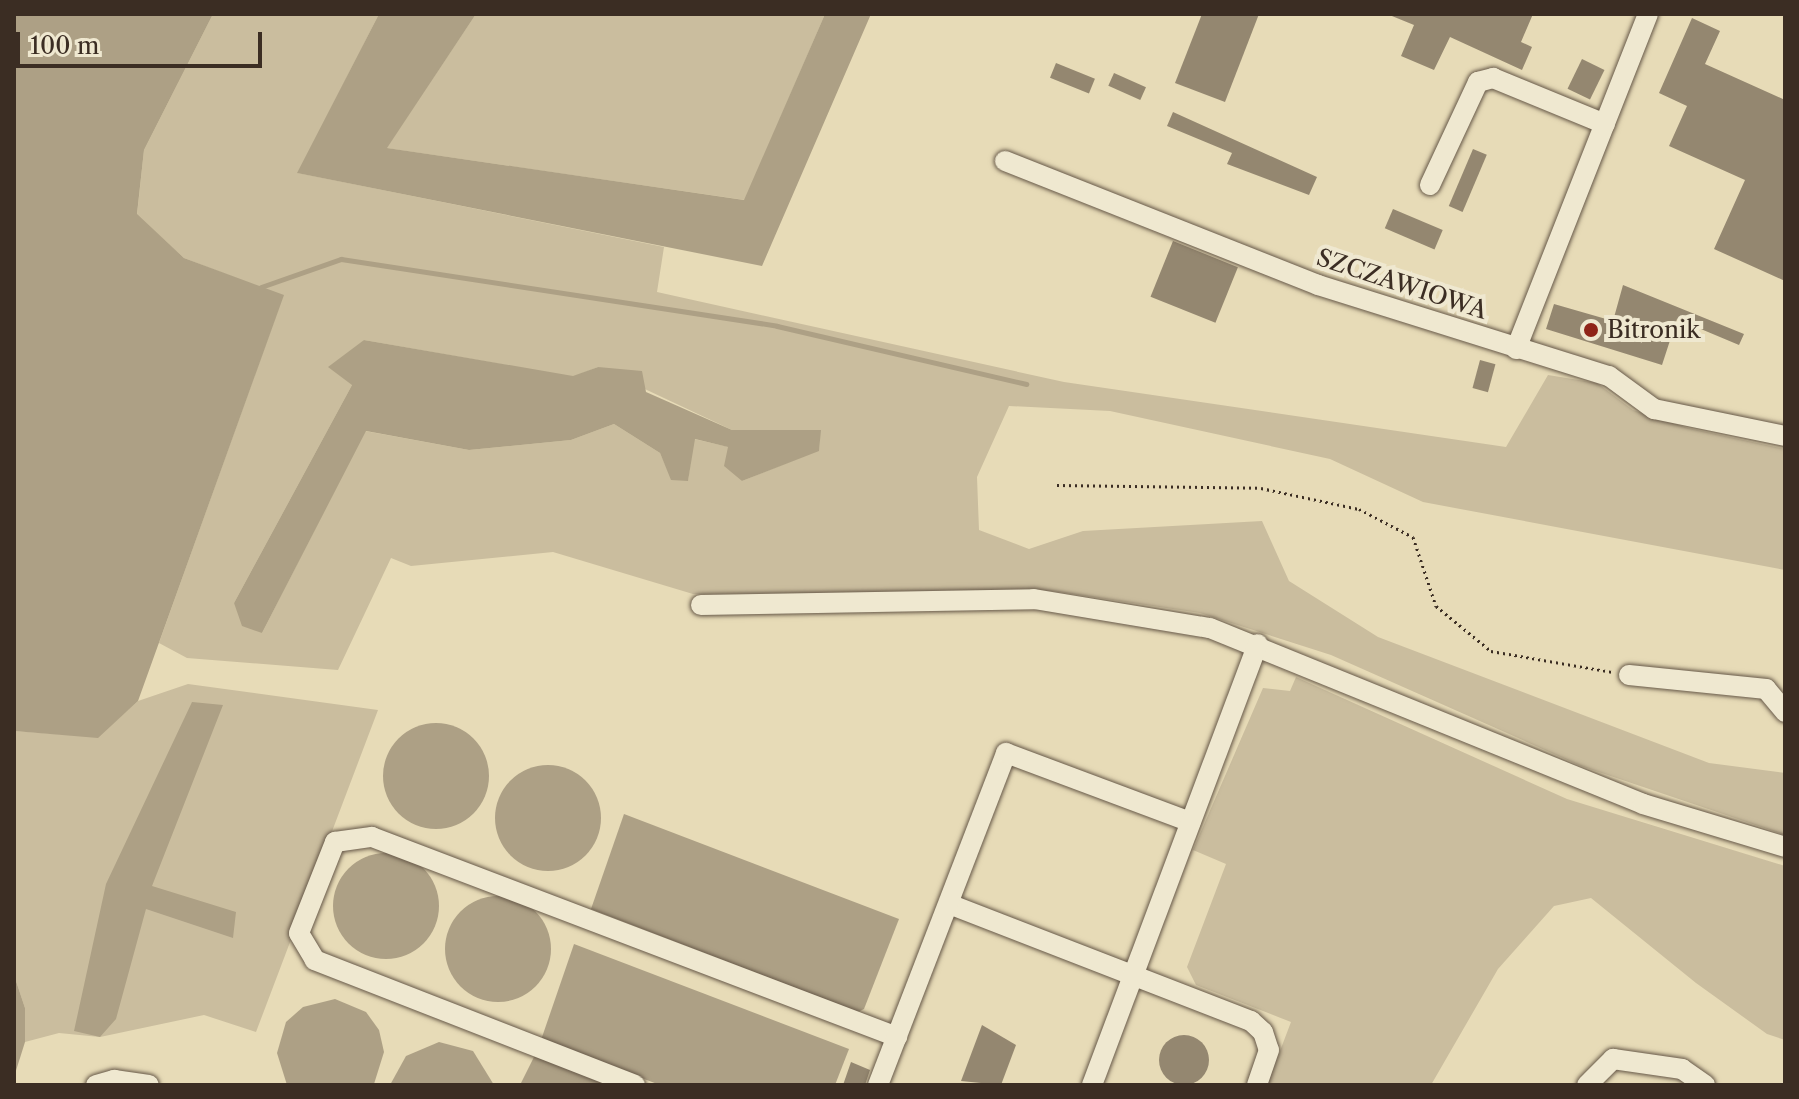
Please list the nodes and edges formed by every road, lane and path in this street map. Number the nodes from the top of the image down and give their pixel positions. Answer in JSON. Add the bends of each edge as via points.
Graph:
{"nodes":[{"id":1,"x":1643,"y":16,"type":"edge"},
{"id":2,"x":1605,"y":124,"type":"junction"},
{"id":3,"x":1005,"y":161,"type":"dead end"},
{"id":4,"x":1430,"y":185,"type":"dead end"},
{"id":5,"x":1516,"y":349,"type":"junction"},
{"id":6,"x":1785,"y":436,"type":"edge"},
{"id":7,"x":1057,"y":485,"type":"dead end"},
{"id":8,"x":701,"y":605,"type":"dead end"},
{"id":9,"x":1258,"y":644,"type":"junction"},
{"id":10,"x":1629,"y":675,"type":"joint"},
{"id":11,"x":1785,"y":712,"type":"edge"},
{"id":12,"x":1191,"y":822,"type":"junction"},
{"id":13,"x":1785,"y":847,"type":"edge"},
{"id":14,"x":949,"y":904,"type":"junction"},
{"id":15,"x":1134,"y":973,"type":"junction"},
{"id":16,"x":897,"y":1037,"type":"junction"},
{"id":17,"x":96,"y":1085,"type":"edge"},
{"id":18,"x":149,"y":1085,"type":"edge"},
{"id":19,"x":635,"y":1085,"type":"edge"},
{"id":20,"x":878,"y":1085,"type":"edge"},
{"id":21,"x":1092,"y":1085,"type":"edge"},
{"id":22,"x":1257,"y":1085,"type":"edge"},
{"id":23,"x":1587,"y":1085,"type":"edge"},
{"id":24,"x":1705,"y":1085,"type":"edge"}],
"edges":[{"from":1,"to":2,"type":"lane"},
{"from":2,"to":4,"type":"lane","via":[[1493,78],[1478,82]]},
{"from":2,"to":5,"type":"lane"},
{"from":3,"to":5,"type":"lane","name":"SZCZAWIOWA","via":[[1318,285]]},
{"from":5,"to":6,"type":"lane","name":"SZCZAWIOWA","via":[[1609,376],[1654,409]]},
{"from":7,"to":10,"type":"path","via":[[1261,488],[1359,509],[1413,537],[1436,606],[1491,651]]},
{"from":8,"to":9,"type":"lane","via":[[1034,599],[1179,622]]},
{"from":9,"to":12,"type":"lane"},
{"from":9,"to":13,"type":"lane","via":[[1643,804]]},
{"from":10,"to":11,"type":"lane","via":[[1766,689]]},
{"from":12,"to":14,"type":"lane","via":[[1006,753]]},
{"from":12,"to":15,"type":"lane"},
{"from":14,"to":15,"type":"lane"},
{"from":14,"to":16,"type":"lane"},
{"from":15,"to":21,"type":"lane"},
{"from":15,"to":22,"type":"lane","via":[[1258,1026],[1269,1050]]},
{"from":16,"to":19,"type":"lane","via":[[372,837],[342,837],[329,850],[299,933],[315,960]]},
{"from":16,"to":20,"type":"lane"},
{"from":17,"to":18,"type":"lane"},
{"from":23,"to":24,"type":"lane","via":[[1613,1059],[1682,1069]]}]}
